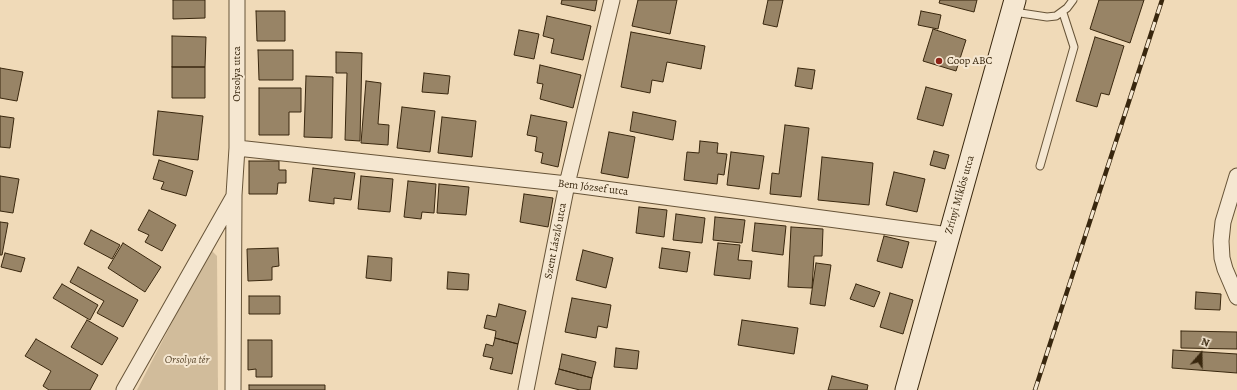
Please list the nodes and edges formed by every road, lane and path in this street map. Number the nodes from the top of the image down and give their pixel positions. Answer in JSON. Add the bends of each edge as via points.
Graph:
{"nodes":[{"id":1,"x":237,"y":0,"type":"edge"},
{"id":2,"x":612,"y":0,"type":"edge"},
{"id":3,"x":1072,"y":0,"type":"edge"},
{"id":4,"x":1013,"y":6,"type":"edge"},
{"id":5,"x":1063,"y":12,"type":"junction"},
{"id":6,"x":237,"y":148,"type":"junction"},
{"id":7,"x":1040,"y":166,"type":"dead end"},
{"id":8,"x":1237,"y":176,"type":"edge"},
{"id":9,"x":568,"y":184,"type":"junction"},
{"id":10,"x":234,"y":195,"type":"junction"},
{"id":11,"x":949,"y":235,"type":"junction"},
{"id":12,"x":1237,"y":297,"type":"edge"},
{"id":13,"x":124,"y":390,"type":"edge"},
{"id":14,"x":233,"y":390,"type":"edge"},
{"id":15,"x":526,"y":390,"type":"edge"},
{"id":16,"x":906,"y":390,"type":"edge"}],
"edges":[{"from":1,"to":6,"type":"street","name":"Orsolya utca"},
{"from":2,"to":9,"type":"street","name":"Szent László utca"},
{"from":3,"to":5,"type":"lane"},
{"from":4,"to":5,"type":"lane","via":[[1047,17]]},
{"from":4,"to":11,"type":"main road","name":"Zrínyi Miklós utca"},
{"from":5,"to":7,"type":"lane","via":[[1074,47]]},
{"from":6,"to":9,"type":"street","name":"Bem József utca"},
{"from":6,"to":10,"type":"street"},
{"from":8,"to":12,"type":"street","via":[[1223,222],[1221,241],[1225,269]]},
{"from":9,"to":11,"type":"street","name":"Bem József utca"},
{"from":9,"to":15,"type":"street","name":"Szent László utca"},
{"from":10,"to":13,"type":"street"},
{"from":10,"to":14,"type":"street"},
{"from":11,"to":16,"type":"main road","name":"Zrínyi Miklós utca"}]}
